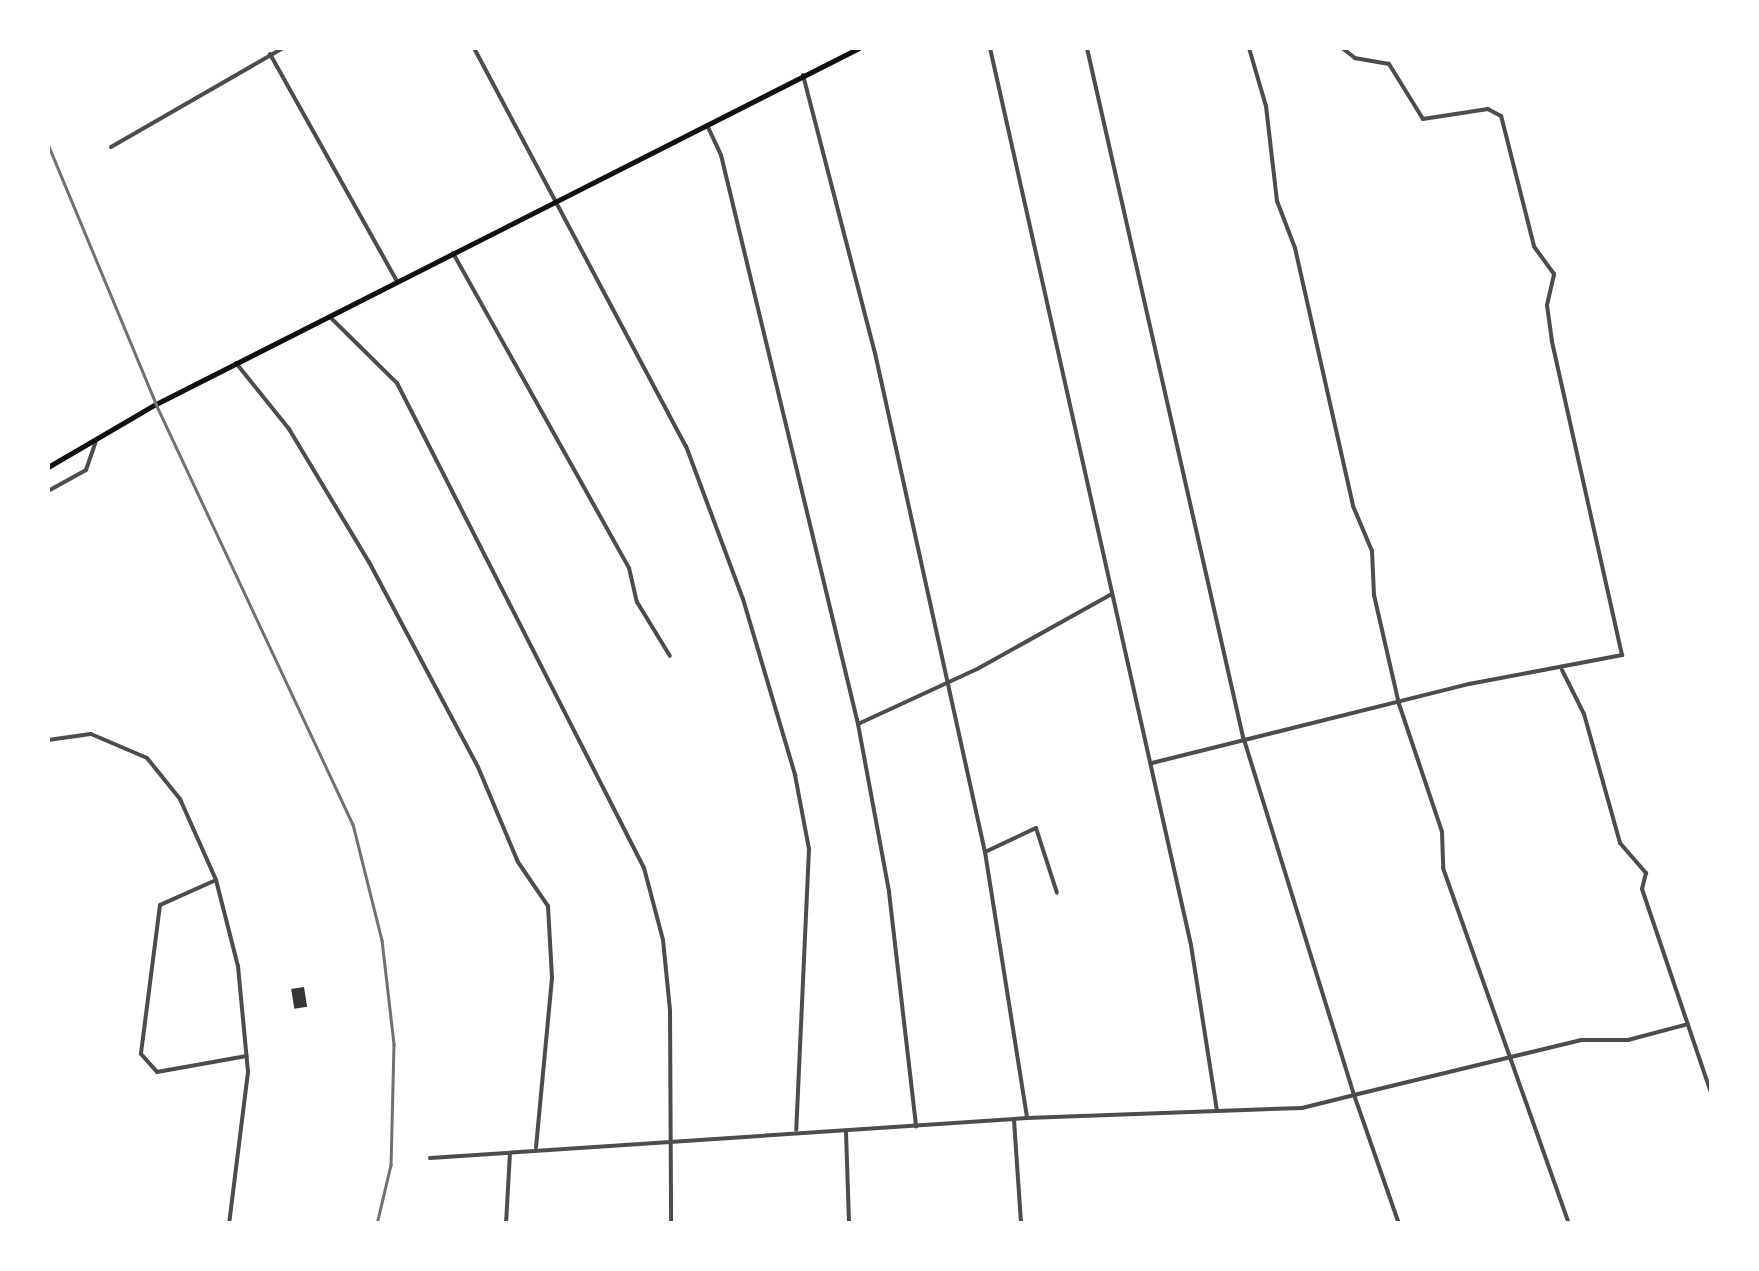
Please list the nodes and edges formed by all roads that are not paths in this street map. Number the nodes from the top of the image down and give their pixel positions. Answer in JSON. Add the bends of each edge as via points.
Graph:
{"nodes":[{"id":1,"x":283,"y":48,"type":"edge"},
{"id":2,"x":474,"y":48,"type":"edge"},
{"id":3,"x":859,"y":48,"type":"edge"},
{"id":4,"x":990,"y":48,"type":"edge"},
{"id":5,"x":1087,"y":48,"type":"edge"},
{"id":6,"x":1249,"y":48,"type":"edge"},
{"id":7,"x":1342,"y":48,"type":"edge"},
{"id":8,"x":270,"y":54,"type":"junction"},
{"id":9,"x":803,"y":74,"type":"junction"},
{"id":10,"x":707,"y":125,"type":"junction"},
{"id":11,"x":110,"y":148,"type":"dead end"},
{"id":12,"x":556,"y":204,"type":"junction"},
{"id":13,"x":453,"y":254,"type":"junction"},
{"id":14,"x":398,"y":283,"type":"junction"},
{"id":15,"x":331,"y":318,"type":"junction"},
{"id":16,"x":236,"y":364,"type":"junction"},
{"id":17,"x":96,"y":438,"type":"junction"},
{"id":18,"x":48,"y":466,"type":"edge"},
{"id":19,"x":48,"y":491,"type":"edge"},
{"id":20,"x":1112,"y":594,"type":"junction"},
{"id":21,"x":670,"y":656,"type":"dead end"},
{"id":22,"x":1562,"y":670,"type":"junction"},
{"id":23,"x":944,"y":684,"type":"junction"},
{"id":24,"x":1399,"y":704,"type":"junction"},
{"id":25,"x":858,"y":724,"type":"junction"},
{"id":26,"x":1244,"y":737,"type":"junction"},
{"id":27,"x":48,"y":740,"type":"edge"},
{"id":28,"x":1152,"y":763,"type":"junction"},
{"id":29,"x":985,"y":852,"type":"junction"},
{"id":30,"x":216,"y":880,"type":"junction"},
{"id":31,"x":1058,"y":893,"type":"dead end"},
{"id":32,"x":1688,"y":1024,"type":"junction"},
{"id":33,"x":248,"y":1056,"type":"junction"},
{"id":34,"x":1512,"y":1059,"type":"junction"},
{"id":35,"x":1354,"y":1096,"type":"junction"},
{"id":36,"x":1712,"y":1096,"type":"edge"},
{"id":37,"x":1217,"y":1111,"type":"junction"},
{"id":38,"x":1027,"y":1118,"type":"junction"},
{"id":39,"x":1014,"y":1120,"type":"junction"},
{"id":40,"x":916,"y":1128,"type":"junction"},
{"id":41,"x":796,"y":1131,"type":"junction"},
{"id":42,"x":846,"y":1132,"type":"junction"},
{"id":43,"x":670,"y":1140,"type":"junction"},
{"id":44,"x":536,"y":1148,"type":"junction"},
{"id":45,"x":510,"y":1153,"type":"junction"},
{"id":46,"x":430,"y":1158,"type":"dead end"},
{"id":47,"x":229,"y":1224,"type":"edge"},
{"id":48,"x":506,"y":1224,"type":"edge"},
{"id":49,"x":671,"y":1224,"type":"edge"},
{"id":50,"x":849,"y":1224,"type":"edge"},
{"id":51,"x":1021,"y":1224,"type":"edge"},
{"id":52,"x":1399,"y":1224,"type":"edge"},
{"id":53,"x":1570,"y":1224,"type":"edge"}],
"edges":[{"from":1,"to":8,"type":"street"},
{"from":2,"to":12,"type":"street"},
{"from":3,"to":9,"type":"main road"},
{"from":4,"to":20,"type":"street"},
{"from":5,"to":26,"type":"street"},
{"from":6,"to":24,"type":"street","via":[[1266,106],[1276,201],[1295,248],[1343,468],[1372,550],[1374,595]]},
{"from":7,"to":22,"type":"street","via":[[1355,58],[1389,64],[1424,120],[1494,110],[1512,148],[1534,246],[1554,274],[1547,305],[1552,341],[1623,652],[1618,660]]},
{"from":8,"to":11,"type":"street"},
{"from":8,"to":14,"type":"street"},
{"from":9,"to":10,"type":"main road"},
{"from":9,"to":23,"type":"street","via":[[870,335]]},
{"from":10,"to":12,"type":"main road"},
{"from":10,"to":25,"type":"street","via":[[722,155]]},
{"from":12,"to":13,"type":"main road"},
{"from":12,"to":41,"type":"street","via":[[686,446],[743,599],[794,775],[811,890]]},
{"from":13,"to":14,"type":"main road"},
{"from":13,"to":21,"type":"street","via":[[622,554],[637,602]]},
{"from":14,"to":15,"type":"main road"},
{"from":15,"to":16,"type":"main road"},
{"from":15,"to":43,"type":"street","via":[[397,383],[644,868],[663,940],[670,1010]]},
{"from":16,"to":17,"type":"main road"},
{"from":16,"to":44,"type":"street","via":[[289,429],[369,562],[478,768],[518,862],[548,906],[551,997]]},
{"from":17,"to":18,"type":"main road"},
{"from":17,"to":19,"type":"street","via":[[86,470]]},
{"from":20,"to":23,"type":"street"},
{"from":20,"to":28,"type":"street"},
{"from":22,"to":24,"type":"street"},
{"from":22,"to":32,"type":"street","via":[[1584,714],[1620,842],[1644,867],[1642,890]]},
{"from":23,"to":25,"type":"street"},
{"from":23,"to":29,"type":"street"},
{"from":24,"to":26,"type":"street"},
{"from":24,"to":34,"type":"street","via":[[1442,832],[1443,868]]},
{"from":25,"to":40,"type":"street","via":[[889,892]]},
{"from":26,"to":28,"type":"street"},
{"from":26,"to":35,"type":"street"},
{"from":27,"to":30,"type":"street","via":[[90,734],[146,758],[180,799]]},
{"from":28,"to":37,"type":"street"},
{"from":29,"to":31,"type":"street","via":[[1038,830]]},
{"from":29,"to":38,"type":"street"},
{"from":30,"to":33,"type":"street","via":[[238,966]]},
{"from":30,"to":33,"type":"street","via":[[160,906],[141,1054],[157,1072]]},
{"from":32,"to":34,"type":"street"},
{"from":32,"to":36,"type":"street"},
{"from":33,"to":47,"type":"street","via":[[244,1140]]},
{"from":34,"to":35,"type":"street"},
{"from":34,"to":53,"type":"street"},
{"from":35,"to":37,"type":"street","via":[[1302,1108]]},
{"from":35,"to":52,"type":"street"},
{"from":37,"to":38,"type":"street"},
{"from":38,"to":39,"type":"street"},
{"from":39,"to":40,"type":"street"},
{"from":39,"to":51,"type":"street"},
{"from":40,"to":42,"type":"street"},
{"from":41,"to":42,"type":"street"},
{"from":41,"to":43,"type":"street"},
{"from":42,"to":50,"type":"street"},
{"from":43,"to":44,"type":"street"},
{"from":43,"to":49,"type":"street"},
{"from":44,"to":45,"type":"street"},
{"from":45,"to":46,"type":"street"},
{"from":45,"to":48,"type":"street"}]}
